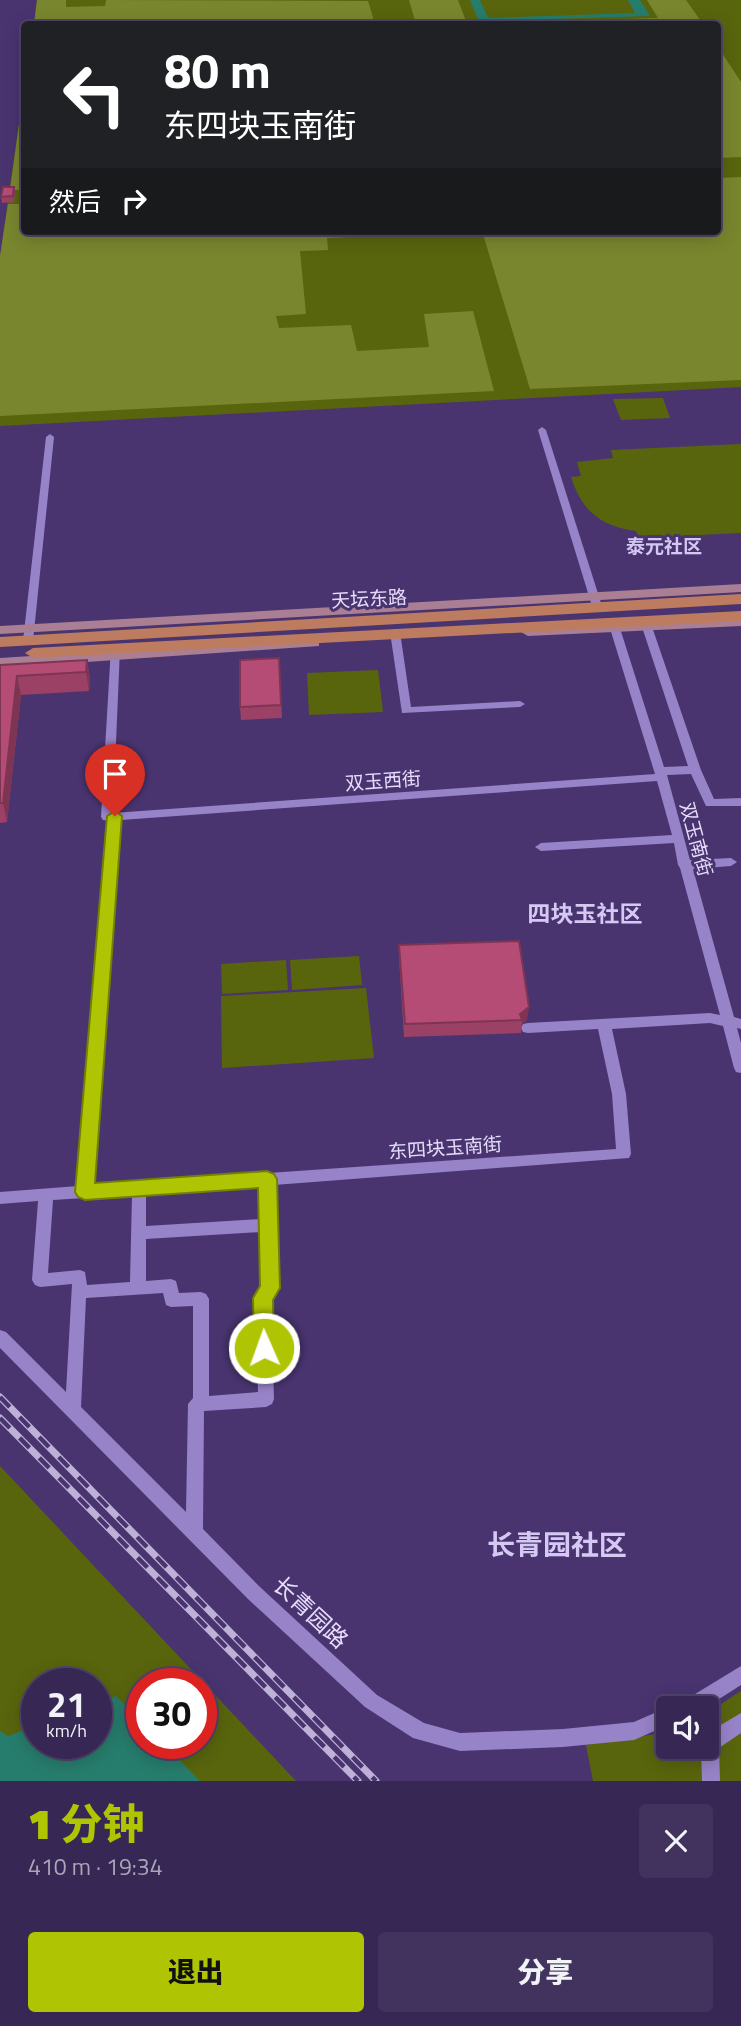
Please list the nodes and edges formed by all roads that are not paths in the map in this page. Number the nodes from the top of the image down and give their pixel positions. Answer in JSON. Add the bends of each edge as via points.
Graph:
{"nodes":[{"id":1,"x":542,"y":430,"type":"dead end"},
{"id":2,"x":50,"y":438,"type":"dead end"},
{"id":3,"x":741,"y":588,"type":"edge"},
{"id":4,"x":741,"y":599,"type":"edge"},
{"id":5,"x":596,"y":601,"type":"junction"},
{"id":6,"x":741,"y":615,"type":"edge"},
{"id":7,"x":741,"y":622,"type":"edge"},
{"id":8,"x":646,"y":624,"type":"junction"},
{"id":9,"x":614,"y":625,"type":"junction"},
{"id":10,"x":0,"y":630,"type":"edge"},
{"id":11,"x":28,"y":634,"type":"junction"},
{"id":12,"x":396,"y":635,"type":"junction"},
{"id":13,"x":0,"y":641,"type":"edge"},
{"id":14,"x":115,"y":652,"type":"junction"},
{"id":15,"x":44,"y":653,"type":"junction"},
{"id":16,"x":0,"y":655,"type":"edge"},
{"id":17,"x":0,"y":662,"type":"edge"},
{"id":18,"x":520,"y":704,"type":"dead end"},
{"id":19,"x":695,"y":770,"type":"junction"},
{"id":20,"x":660,"y":774,"type":"junction"},
{"id":21,"x":593,"y":782,"type":"junction"},
{"id":22,"x":596,"y":796,"type":"dead end"},
{"id":23,"x":741,"y":802,"type":"edge"},
{"id":24,"x":111,"y":816,"type":"junction"},
{"id":25,"x":677,"y":839,"type":"junction"},
{"id":26,"x":541,"y":847,"type":"dead end"},
{"id":27,"x":731,"y":862,"type":"dead end"},
{"id":28,"x":684,"y":864,"type":"junction"},
{"id":29,"x":604,"y":1024,"type":"junction"},
{"id":30,"x":734,"y":1024,"type":"edge"},
{"id":31,"x":528,"y":1028,"type":"dead end"},
{"id":32,"x":741,"y":1068,"type":"edge"},
{"id":33,"x":267,"y":1179,"type":"junction"},
{"id":34,"x":139,"y":1188,"type":"junction"},
{"id":35,"x":85,"y":1192,"type":"junction"},
{"id":36,"x":46,"y":1195,"type":"junction"},
{"id":37,"x":0,"y":1198,"type":"edge"},
{"id":38,"x":268,"y":1225,"type":"junction"},
{"id":39,"x":139,"y":1233,"type":"junction"},
{"id":40,"x":138,"y":1288,"type":"junction"},
{"id":41,"x":79,"y":1293,"type":"junction"},
{"id":42,"x":0,"y":1337,"type":"edge"},
{"id":43,"x":201,"y":1403,"type":"junction"},
{"id":44,"x":73,"y":1407,"type":"junction"},
{"id":45,"x":194,"y":1533,"type":"junction"},
{"id":46,"x":741,"y":1675,"type":"edge"},
{"id":47,"x":709,"y":1696,"type":"edge"},
{"id":48,"x":656,"y":1722,"type":"edge"},
{"id":49,"x":741,"y":1722,"type":"edge"},
{"id":50,"x":719,"y":1734,"type":"edge"},
{"id":51,"x":710,"y":1759,"type":"edge"},
{"id":52,"x":711,"y":1781,"type":"edge"}],
"edges":[{"from":1,"to":5,"type":"street"},
{"from":2,"to":11,"type":"street"},
{"from":3,"to":5,"type":"street"},
{"from":4,"to":5,"type":"main road","name":"天坛东路"},
{"from":5,"to":11,"type":"main road","name":"天坛东路"},
{"from":6,"to":8,"type":"main road","name":"天坛东路"},
{"from":7,"to":8,"type":"street"},
{"from":8,"to":9,"type":"main road","name":"天坛东路"},
{"from":8,"to":19,"type":"street"},
{"from":9,"to":12,"type":"main road","name":"天坛东路"},
{"from":9,"to":20,"type":"street","name":"双玉南街"},
{"from":10,"to":11,"type":"street"},
{"from":11,"to":13,"type":"main road","name":"天坛东路"},
{"from":12,"to":14,"type":"main road","name":"天坛东路"},
{"from":12,"to":18,"type":"street","via":[[405,711]]},
{"from":14,"to":15,"type":"main road","name":"天坛东路"},
{"from":14,"to":17,"type":"street"},
{"from":14,"to":24,"type":"street"},
{"from":15,"to":16,"type":"main road","name":"天坛东路"},
{"from":15,"to":17,"type":"street"},
{"from":19,"to":20,"type":"street","name":"双玉西街"},
{"from":19,"to":23,"type":"street","via":[[710,803]]},
{"from":20,"to":21,"type":"street","name":"双玉西街"},
{"from":20,"to":25,"type":"street","name":"双玉南街"},
{"from":21,"to":22,"type":"street"},
{"from":21,"to":24,"type":"street","name":"双玉西街"},
{"from":24,"to":35,"type":"street"},
{"from":25,"to":26,"type":"street"},
{"from":25,"to":28,"type":"street","name":"双玉南街"},
{"from":27,"to":28,"type":"street"},
{"from":28,"to":30,"type":"street","name":"双玉南街"},
{"from":29,"to":30,"type":"street","via":[[710,1018]]},
{"from":29,"to":31,"type":"street"},
{"from":29,"to":33,"type":"street","name":"东四块玉南街","via":[[619,1094],[624,1154]]},
{"from":30,"to":32,"type":"street","name":"双玉南街"},
{"from":33,"to":34,"type":"street","name":"东四块玉南街"},
{"from":33,"to":38,"type":"street"},
{"from":34,"to":35,"type":"street","name":"东四块玉南街"},
{"from":34,"to":39,"type":"street"},
{"from":35,"to":36,"type":"street","name":"东四块玉南街"},
{"from":36,"to":37,"type":"street","name":"东四块玉南街"},
{"from":36,"to":41,"type":"street","via":[[40,1280],[80,1277]]},
{"from":38,"to":39,"type":"street"},
{"from":38,"to":43,"type":"street","via":[[270,1288],[263,1298],[266,1399]]},
{"from":39,"to":40,"type":"street"},
{"from":40,"to":41,"type":"street"},
{"from":40,"to":43,"type":"street","via":[[171,1286],[171,1300],[201,1299]]},
{"from":41,"to":44,"type":"street"},
{"from":42,"to":44,"type":"street","name":"长青园路"},
{"from":43,"to":45,"type":"street","via":[[196,1404]]},
{"from":44,"to":45,"type":"street","name":"长青园路"},
{"from":45,"to":48,"type":"street","name":"长青园路","via":[[371,1701],[420,1731],[460,1742],[634,1731]]},
{"from":46,"to":47,"type":"street"},
{"from":49,"to":50,"type":"street"},
{"from":51,"to":52,"type":"street"}]}
